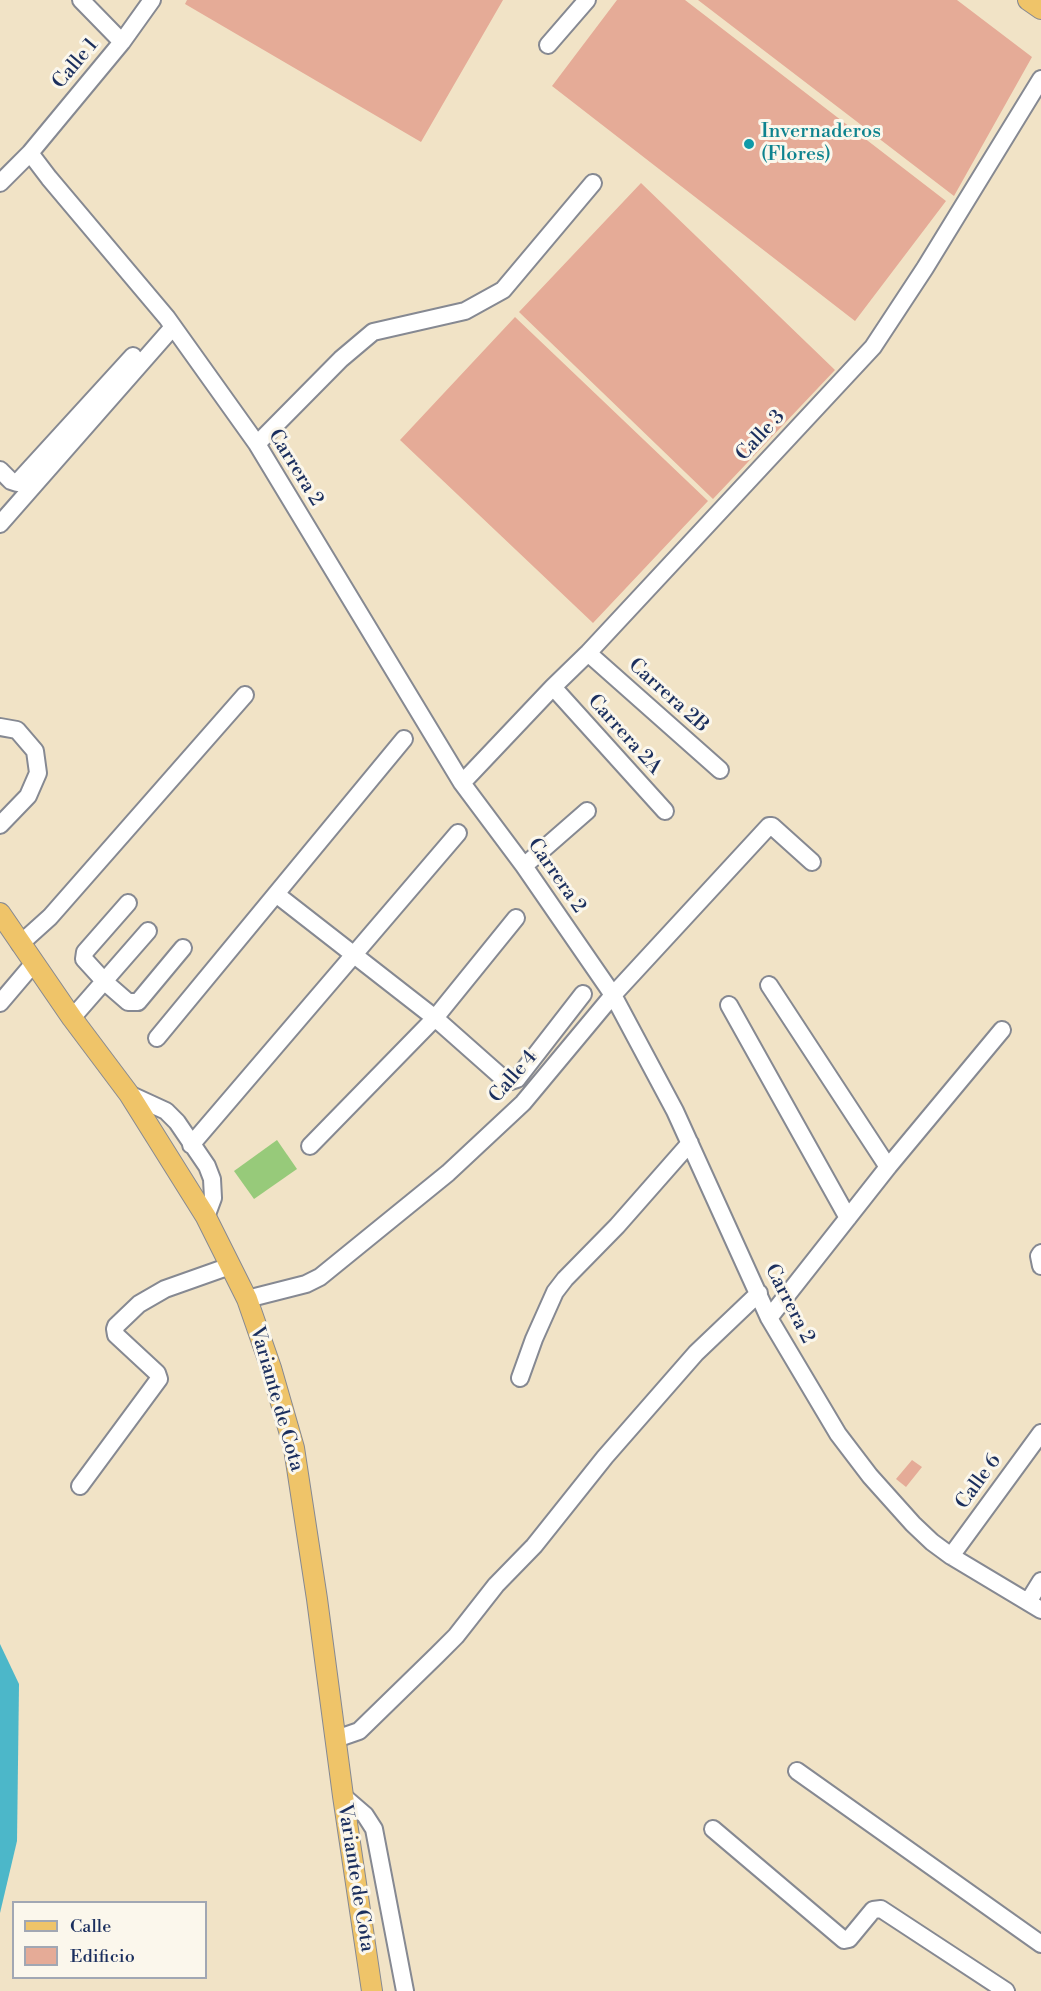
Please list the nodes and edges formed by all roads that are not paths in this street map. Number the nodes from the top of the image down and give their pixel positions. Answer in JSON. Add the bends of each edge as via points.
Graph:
{"nodes":[{"id":1,"x":81,"y":0,"type":"edge"},
{"id":2,"x":152,"y":0,"type":"edge"},
{"id":3,"x":587,"y":0,"type":"edge"},
{"id":4,"x":1028,"y":0,"type":"edge"},
{"id":5,"x":1041,"y":9,"type":"edge"},
{"id":6,"x":122,"y":42,"type":"junction"},
{"id":7,"x":548,"y":45,"type":"dead end"},
{"id":8,"x":1041,"y":78,"type":"edge"},
{"id":9,"x":30,"y":153,"type":"junction"},
{"id":10,"x":1,"y":181,"type":"edge"},
{"id":11,"x":593,"y":183,"type":"dead end"},
{"id":12,"x":170,"y":322,"type":"junction"},
{"id":13,"x":257,"y":444,"type":"junction"},
{"id":14,"x":0,"y":470,"type":"edge"},
{"id":15,"x":0,"y":524,"type":"edge"},
{"id":16,"x":588,"y":653,"type":"junction"},
{"id":17,"x":553,"y":687,"type":"junction"},
{"id":18,"x":245,"y":695,"type":"dead end"},
{"id":19,"x":0,"y":727,"type":"edge"},
{"id":20,"x":404,"y":739,"type":"dead end"},
{"id":21,"x":720,"y":770,"type":"dead end"},
{"id":22,"x":462,"y":783,"type":"junction"},
{"id":23,"x":587,"y":811,"type":"dead end"},
{"id":24,"x":665,"y":811,"type":"dead end"},
{"id":25,"x":0,"y":825,"type":"edge"},
{"id":26,"x":458,"y":833,"type":"dead end"},
{"id":27,"x":812,"y":862,"type":"dead end"},
{"id":28,"x":524,"y":866,"type":"junction"},
{"id":29,"x":276,"y":894,"type":"junction"},
{"id":30,"x":128,"y":903,"type":"dead end"},
{"id":31,"x":0,"y":913,"type":"edge"},
{"id":32,"x":516,"y":918,"type":"dead end"},
{"id":33,"x":148,"y":930,"type":"dead end"},
{"id":34,"x":20,"y":944,"type":"junction"},
{"id":35,"x":183,"y":948,"type":"dead end"},
{"id":36,"x":354,"y":954,"type":"junction"},
{"id":37,"x":34,"y":963,"type":"junction"},
{"id":38,"x":105,"y":982,"type":"junction"},
{"id":39,"x":769,"y":985,"type":"dead end"},
{"id":40,"x":583,"y":994,"type":"dead end"},
{"id":41,"x":613,"y":995,"type":"junction"},
{"id":42,"x":0,"y":1003,"type":"edge"},
{"id":43,"x":729,"y":1005,"type":"dead end"},
{"id":44,"x":72,"y":1018,"type":"junction"},
{"id":45,"x":435,"y":1018,"type":"junction"},
{"id":46,"x":1002,"y":1030,"type":"dead end"},
{"id":47,"x":158,"y":1038,"type":"dead end"},
{"id":48,"x":129,"y":1094,"type":"junction"},
{"id":49,"x":690,"y":1143,"type":"junction"},
{"id":50,"x":191,"y":1145,"type":"junction"},
{"id":51,"x":310,"y":1146,"type":"dead end"},
{"id":52,"x":888,"y":1167,"type":"junction"},
{"id":53,"x":206,"y":1217,"type":"junction"},
{"id":54,"x":848,"y":1218,"type":"junction"},
{"id":55,"x":230,"y":1266,"type":"junction"},
{"id":56,"x":759,"y":1293,"type":"junction"},
{"id":57,"x":247,"y":1299,"type":"junction"},
{"id":58,"x":770,"y":1318,"type":"junction"},
{"id":59,"x":520,"y":1378,"type":"dead end"},
{"id":60,"x":1041,"y":1433,"type":"edge"},
{"id":61,"x":80,"y":1486,"type":"dead end"},
{"id":62,"x":951,"y":1556,"type":"junction"},
{"id":63,"x":1041,"y":1581,"type":"edge"},
{"id":64,"x":1035,"y":1606,"type":"edge"},
{"id":65,"x":336,"y":1739,"type":"junction"},
{"id":66,"x":797,"y":1772,"type":"dead end"},
{"id":67,"x":343,"y":1796,"type":"junction"},
{"id":68,"x":713,"y":1829,"type":"dead end"},
{"id":69,"x":1041,"y":1944,"type":"edge"},
{"id":70,"x":372,"y":1991,"type":"edge"},
{"id":71,"x":405,"y":1991,"type":"edge"},
{"id":72,"x":1006,"y":1991,"type":"edge"}],
"edges":[{"from":1,"to":6,"type":"street"},
{"from":2,"to":6,"type":"street","name":"Calle 1"},
{"from":3,"to":7,"type":"street"},
{"from":4,"to":5,"type":"main road"},
{"from":6,"to":9,"type":"street","name":"Calle 1"},
{"from":8,"to":16,"type":"street","name":"Calle 3","via":[[873,347]]},
{"from":9,"to":10,"type":"street","name":"Calle 1"},
{"from":9,"to":12,"type":"street","name":"Carrera 2"},
{"from":11,"to":13,"type":"street","via":[[503,291],[465,311],[374,332],[340,359]]},
{"from":12,"to":13,"type":"street","name":"Carrera 2"},
{"from":12,"to":14,"type":"street","via":[[16,483]]},
{"from":12,"to":15,"type":"street"},
{"from":13,"to":22,"type":"street","name":"Carrera 2"},
{"from":16,"to":17,"type":"street","name":"Calle 3"},
{"from":16,"to":21,"type":"street","name":"Carrera 2B"},
{"from":17,"to":22,"type":"street","name":"Calle 3"},
{"from":17,"to":24,"type":"street","name":"Carrera 2A"},
{"from":18,"to":34,"type":"street","via":[[50,917]]},
{"from":19,"to":25,"type":"street","via":[[17,730],[35,751],[38,773],[28,796]]},
{"from":20,"to":29,"type":"street"},
{"from":22,"to":28,"type":"street","name":"Carrera 2"},
{"from":23,"to":28,"type":"street"},
{"from":26,"to":36,"type":"street"},
{"from":27,"to":41,"type":"street","name":"Calle 4","via":[[769,826]]},
{"from":28,"to":41,"type":"street","name":"Carrera 2"},
{"from":29,"to":36,"type":"street"},
{"from":29,"to":47,"type":"street"},
{"from":30,"to":38,"type":"street","via":[[85,952],[84,959]]},
{"from":31,"to":34,"type":"main road","name":"Variante de Cota"},
{"from":32,"to":45,"type":"street"},
{"from":33,"to":38,"type":"street"},
{"from":34,"to":37,"type":"main road","name":"Variante de Cota"},
{"from":35,"to":38,"type":"street","via":[[138,1002],[128,1002]]},
{"from":36,"to":45,"type":"street"},
{"from":36,"to":50,"type":"street"},
{"from":37,"to":42,"type":"street"},
{"from":37,"to":44,"type":"main road","name":"Variante de Cota"},
{"from":38,"to":44,"type":"street"},
{"from":39,"to":52,"type":"street"},
{"from":40,"to":45,"type":"street","via":[[517,1079],[511,1081],[505,1080]]},
{"from":41,"to":49,"type":"street","name":"Carrera 2"},
{"from":41,"to":57,"type":"street","name":"Calle 4","via":[[523,1102],[448,1173],[320,1277]]},
{"from":43,"to":54,"type":"street"},
{"from":44,"to":48,"type":"main road","name":"Variante de Cota"},
{"from":45,"to":51,"type":"street"},
{"from":46,"to":52,"type":"street"},
{"from":48,"to":50,"type":"street","via":[[166,1111]]},
{"from":48,"to":53,"type":"main road","name":"Variante de Cota"},
{"from":49,"to":56,"type":"street","name":"Carrera 2"},
{"from":49,"to":59,"type":"street","via":[[564,1279],[534,1339]]},
{"from":50,"to":53,"type":"street","via":[[212,1179],[213,1198]]},
{"from":52,"to":54,"type":"street"},
{"from":53,"to":55,"type":"main road","name":"Variante de Cota"},
{"from":54,"to":58,"type":"street"},
{"from":55,"to":57,"type":"main road","name":"Variante de Cota"},
{"from":55,"to":61,"type":"street","via":[[165,1288],[139,1304],[116,1326],[116,1335],[159,1379]]},
{"from":56,"to":58,"type":"street","name":"Carrera 2"},
{"from":56,"to":65,"type":"street","via":[[696,1353],[444,1649],[359,1731]]},
{"from":57,"to":65,"type":"main road","name":"Variante de Cota","via":[[294,1449]]},
{"from":58,"to":62,"type":"street","name":"Carrera 2","via":[[844,1442],[913,1524]]},
{"from":60,"to":62,"type":"street","name":"Calle 6"},
{"from":62,"to":64,"type":"street","name":"Carrera 2"},
{"from":63,"to":64,"type":"street"},
{"from":65,"to":67,"type":"main road","name":"Variante de Cota"},
{"from":66,"to":69,"type":"street"},
{"from":67,"to":70,"type":"main road","name":"Variante de Cota"},
{"from":67,"to":71,"type":"street","via":[[365,1815],[374,1829]]},
{"from":68,"to":72,"type":"street","via":[[844,1940],[873,1910],[881,1909]]}]}
